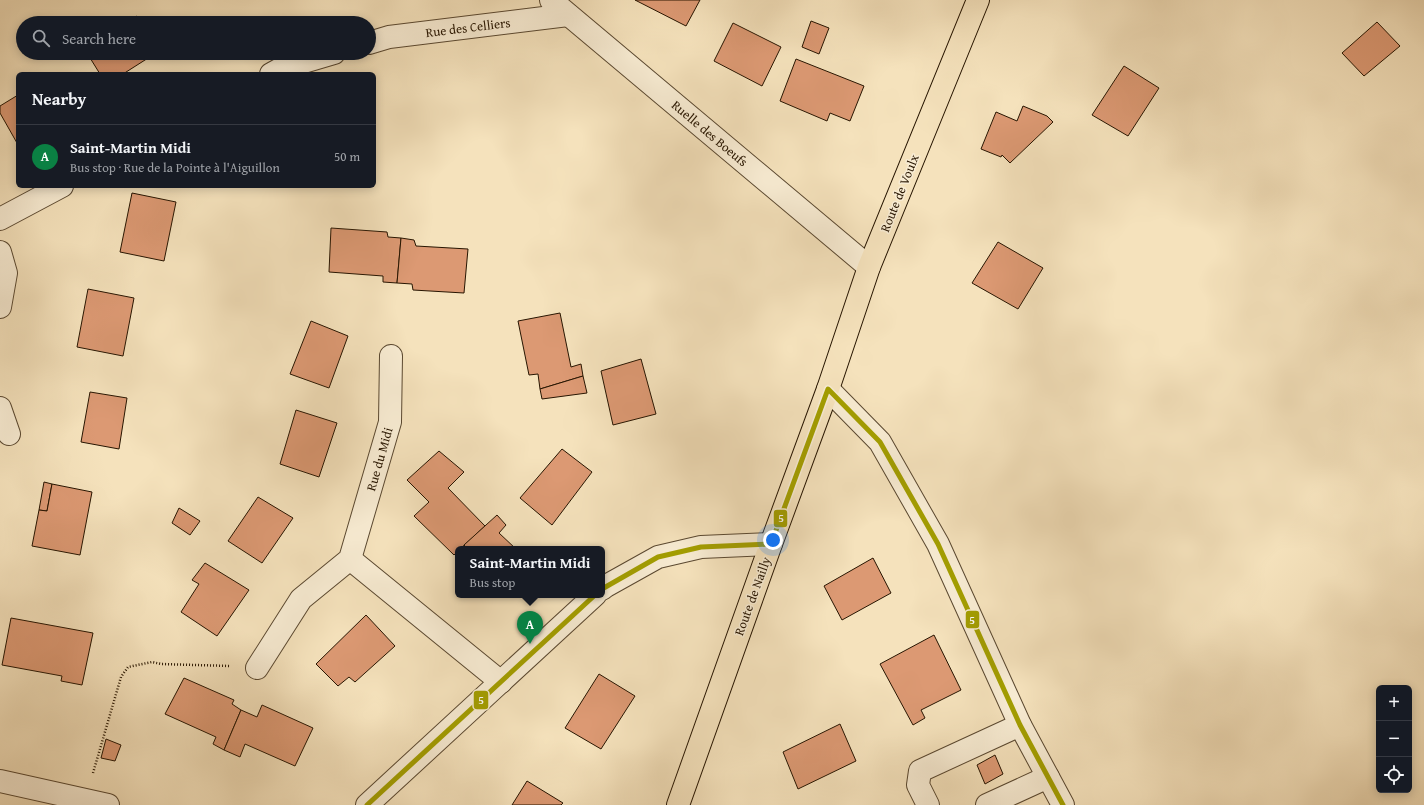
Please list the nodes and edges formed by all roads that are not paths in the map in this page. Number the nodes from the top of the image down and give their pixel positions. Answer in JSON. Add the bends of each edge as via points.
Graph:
{"nodes":[{"id":1,"x":551,"y":0,"type":"edge"},
{"id":2,"x":978,"y":0,"type":"edge"},
{"id":3,"x":568,"y":15,"type":"junction"},
{"id":4,"x":376,"y":41,"type":"edge"},
{"id":5,"x":310,"y":60,"type":"edge"},
{"id":6,"x":275,"y":72,"type":"edge"},
{"id":7,"x":58,"y":188,"type":"edge"},
{"id":8,"x":0,"y":219,"type":"edge"},
{"id":9,"x":0,"y":252,"type":"edge"},
{"id":10,"x":869,"y":266,"type":"junction"},
{"id":11,"x":0,"y":307,"type":"edge"},
{"id":12,"x":391,"y":356,"type":"dead end"},
{"id":13,"x":828,"y":389,"type":"junction"},
{"id":14,"x":0,"y":408,"type":"edge"},
{"id":15,"x":9,"y":434,"type":"dead end"},
{"id":16,"x":770,"y":544,"type":"junction"},
{"id":17,"x":350,"y":559,"type":"junction"},
{"id":18,"x":605,"y":587,"type":"edge"},
{"id":19,"x":592,"y":598,"type":"edge"},
{"id":20,"x":257,"y":668,"type":"road end"},
{"id":21,"x":501,"y":682,"type":"junction"},
{"id":22,"x":1020,"y":725,"type":"junction"},
{"id":23,"x":1048,"y":777,"type":"junction"},
{"id":24,"x":0,"y":780,"type":"edge"},
{"id":25,"x":108,"y":805,"type":"edge"},
{"id":26,"x":366,"y":805,"type":"edge"},
{"id":27,"x":678,"y":805,"type":"edge"},
{"id":28,"x":928,"y":805,"type":"edge"},
{"id":29,"x":987,"y":805,"type":"edge"},
{"id":30,"x":1063,"y":805,"type":"edge"}],
"edges":[{"from":1,"to":3,"type":"street","name":"Ruelle des Boeufs"},
{"from":2,"to":10,"type":"main road","name":"Route de Voulx"},
{"from":3,"to":4,"type":"street","name":"Rue des Celliers","via":[[389,37]]},
{"from":3,"to":10,"type":"street","name":"Ruelle des Boeufs"},
{"from":5,"to":6,"type":"street"},
{"from":7,"to":8,"type":"street"},
{"from":9,"to":11,"type":"street","via":[[6,273]]},
{"from":10,"to":13,"type":"main road","name":"Route de Voulx"},
{"from":12,"to":17,"type":"street","name":"Rue du Midi","via":[[390,422]]},
{"from":13,"to":16,"type":"main road","name":"Route de Nailly"},
{"from":13,"to":22,"type":"street","via":[[880,442],[938,544]]},
{"from":14,"to":15,"type":"street"},
{"from":16,"to":18,"type":"street","via":[[702,547],[658,557]]},
{"from":16,"to":27,"type":"main road","name":"Route de Nailly"},
{"from":17,"to":20,"type":"street","via":[[301,599]]},
{"from":17,"to":21,"type":"street"},
{"from":19,"to":21,"type":"street"},
{"from":21,"to":26,"type":"street"},
{"from":22,"to":23,"type":"street"},
{"from":22,"to":28,"type":"street","via":[[920,771],[918,785]]},
{"from":23,"to":29,"type":"street"},
{"from":23,"to":30,"type":"street"},
{"from":24,"to":25,"type":"street"}]}
